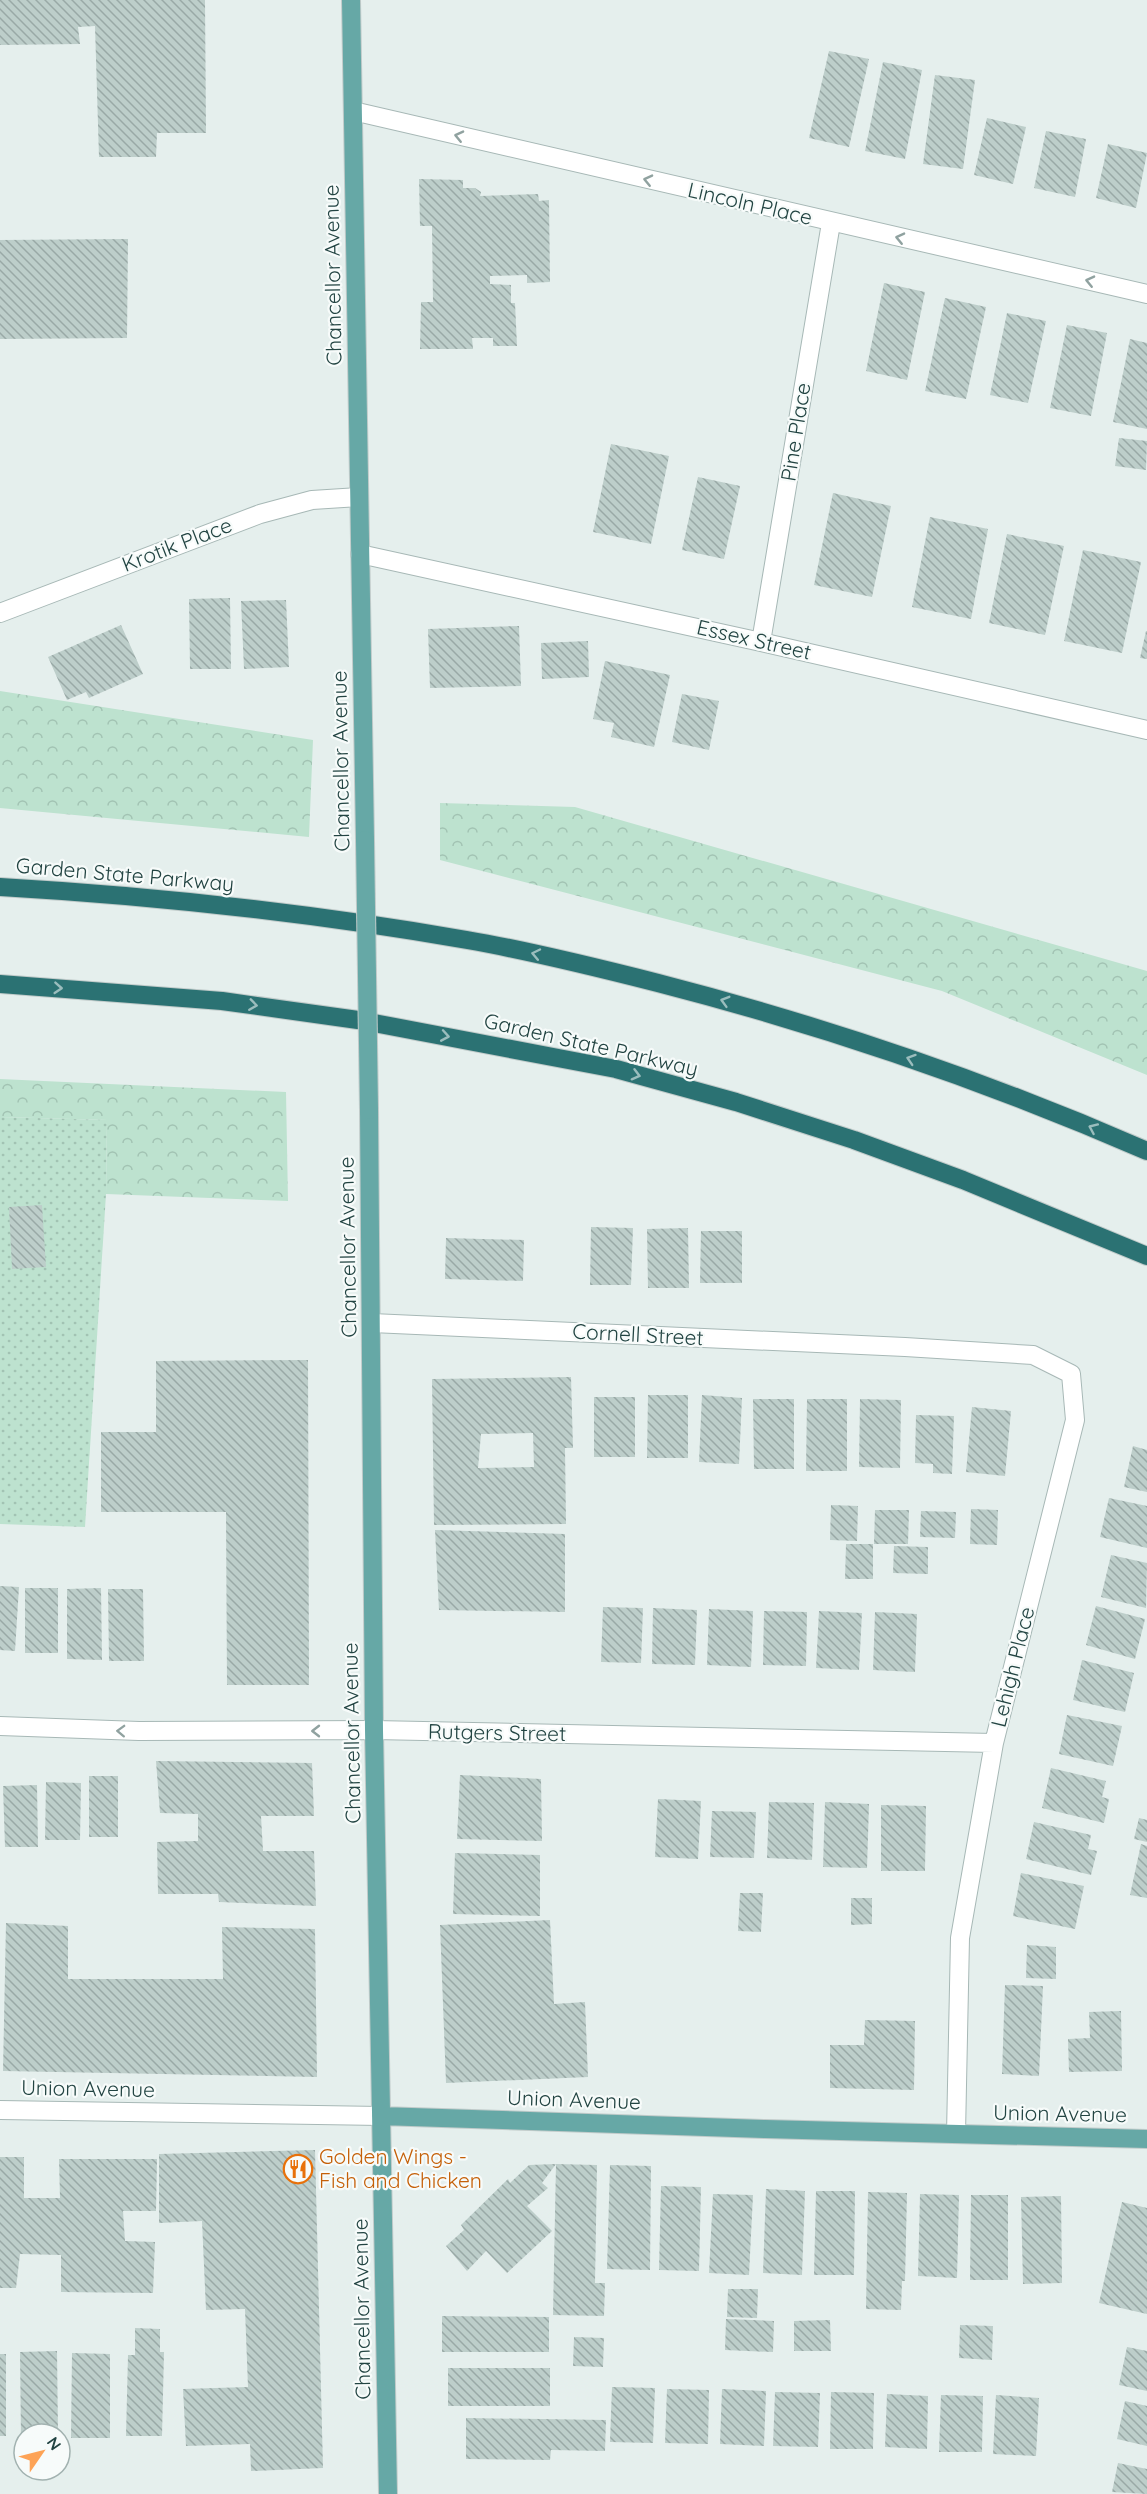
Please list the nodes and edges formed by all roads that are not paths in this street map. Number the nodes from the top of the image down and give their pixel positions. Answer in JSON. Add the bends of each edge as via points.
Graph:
{"nodes":[{"id":1,"x":351,"y":0,"type":"edge"},
{"id":2,"x":353,"y":111,"type":"junction"},
{"id":3,"x":831,"y":223,"type":"junction"},
{"id":4,"x":1147,"y":294,"type":"edge"},
{"id":5,"x":359,"y":497,"type":"junction"},
{"id":6,"x":360,"y":554,"type":"junction"},
{"id":7,"x":0,"y":613,"type":"edge"},
{"id":8,"x":761,"y":642,"type":"junction"},
{"id":9,"x":1147,"y":730,"type":"edge"},
{"id":10,"x":0,"y":887,"type":"edge"},
{"id":11,"x":0,"y":984,"type":"edge"},
{"id":12,"x":1147,"y":1151,"type":"edge"},
{"id":13,"x":1147,"y":1256,"type":"edge"},
{"id":14,"x":372,"y":1323,"type":"junction"},
{"id":15,"x":905,"y":1347,"type":"joint"},
{"id":16,"x":0,"y":1726,"type":"edge"},
{"id":17,"x":374,"y":1730,"type":"junction"},
{"id":18,"x":994,"y":1743,"type":"junction"},
{"id":19,"x":0,"y":2110,"type":"edge"},
{"id":20,"x":381,"y":2116,"type":"junction"},
{"id":21,"x":956,"y":2134,"type":"junction"},
{"id":22,"x":1147,"y":2139,"type":"edge"},
{"id":23,"x":388,"y":2494,"type":"edge"}],
"edges":[{"from":1,"to":2,"type":"main road","name":"Chancellor Avenue"},
{"from":3,"to":2,"type":"street","name":"Lincoln Place","one_way":true},
{"from":2,"to":5,"type":"main road","name":"Chancellor Avenue"},
{"from":4,"to":3,"type":"street","name":"Lincoln Place","one_way":true},
{"from":3,"to":8,"type":"street","name":"Pine Place"},
{"from":5,"to":6,"type":"main road","name":"Chancellor Avenue"},
{"from":5,"to":7,"type":"street","name":"Krotik Place","via":[[312,500],[260,514]]},
{"from":6,"to":8,"type":"street","name":"Essex Street"},
{"from":6,"to":14,"type":"main road","name":"Chancellor Avenue","bridge":true},
{"from":8,"to":9,"type":"street","name":"Essex Street"},
{"from":12,"to":10,"type":"highway","name":"Garden State Parkway","one_way":true,"via":[[928,1064],[710,997],[591,966],[470,940],[342,919],[147,897]]},
{"from":11,"to":13,"type":"highway","name":"Garden State Parkway","one_way":true,"via":[[233,1002],[358,1020],[616,1070],[736,1102],[854,1140],[975,1184]]},
{"from":14,"to":15,"type":"street","name":"Cornell Street"},
{"from":14,"to":17,"type":"main road","name":"Chancellor Avenue"},
{"from":15,"to":18,"type":"street","name":"Lehigh Place","via":[[1033,1355],[1071,1374],[1074,1420]]},
{"from":17,"to":16,"type":"street","name":"Rutgers Street","one_way":true,"via":[[139,1731]]},
{"from":17,"to":18,"type":"street","name":"Rutgers Street"},
{"from":17,"to":20,"type":"main road","name":"Chancellor Avenue"},
{"from":18,"to":21,"type":"street","name":"Lehigh Place","via":[[960,1938]]},
{"from":19,"to":20,"type":"street","name":"Union Avenue"},
{"from":20,"to":21,"type":"main road","name":"Union Avenue"},
{"from":20,"to":23,"type":"main road","name":"Chancellor Avenue"},
{"from":21,"to":22,"type":"main road","name":"Union Avenue"}]}
